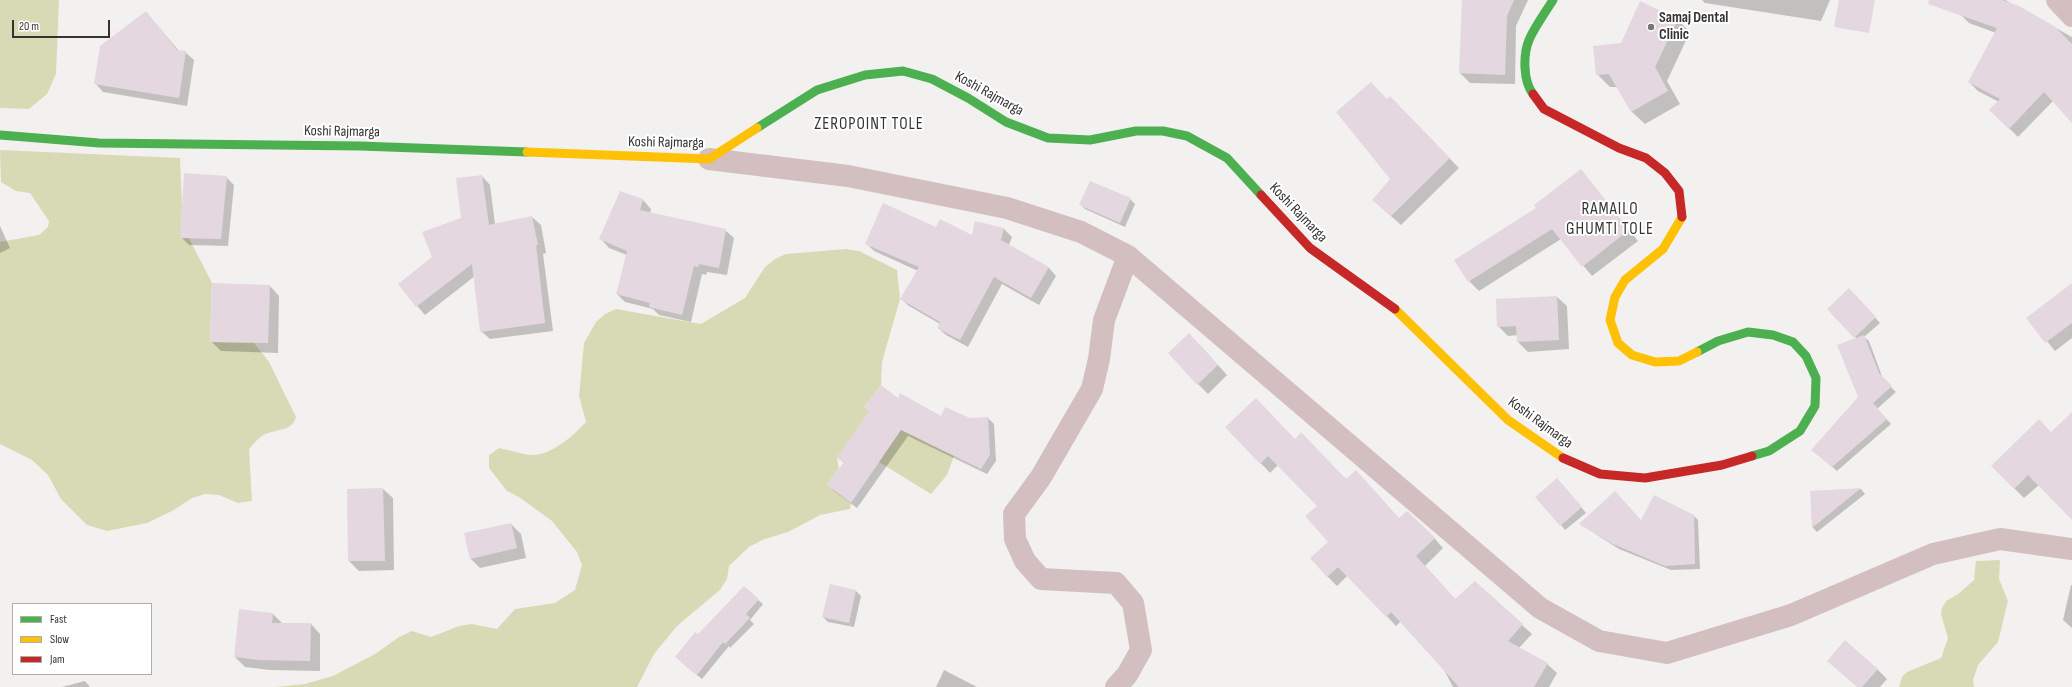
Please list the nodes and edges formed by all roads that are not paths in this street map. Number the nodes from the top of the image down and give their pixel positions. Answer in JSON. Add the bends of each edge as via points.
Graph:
{"nodes":[{"id":1,"x":1553,"y":0,"type":"edge"},
{"id":2,"x":0,"y":135,"type":"edge"},
{"id":3,"x":709,"y":159,"type":"junction"},
{"id":4,"x":1128,"y":256,"type":"junction"},
{"id":5,"x":2072,"y":550,"type":"edge"},
{"id":6,"x":1116,"y":687,"type":"edge"}],
"edges":[{"from":1,"to":3,"type":"main road","name":"Koshi Rajmarga","via":[[1529,41],[1525,69],[1529,89],[1544,109],[1619,148],[1646,158],[1666,174],[1679,191],[1682,217],[1667,243],[1625,280],[1615,297],[1610,320],[1618,343],[1632,355],[1655,362],[1679,361],[1718,341],[1748,332],[1793,342],[1806,356],[1816,378],[1814,406],[1800,430],[1769,451],[1722,465],[1645,478],[1600,474],[1557,456],[1508,420],[1391,305],[1310,248],[1227,158],[1187,136],[1163,131],[1136,131],[1090,140],[1048,138],[1006,122],[932,79],[902,71],[865,75],[817,90]]},
{"from":2,"to":3,"type":"main road","name":"Koshi Rajmarga","via":[[99,143],[360,146]]},
{"from":3,"to":4,"type":"street","via":[[848,176],[1007,208],[1081,232]]},
{"from":4,"to":5,"type":"street","via":[[1540,608],[1599,641],[1667,653],[1792,615],[1933,554],[2000,539]]},
{"from":4,"to":6,"type":"street","via":[[1104,320],[1092,389],[1041,477],[1014,514],[1015,539],[1025,560],[1041,579],[1116,584],[1133,603],[1141,650],[1128,675]]}]}
